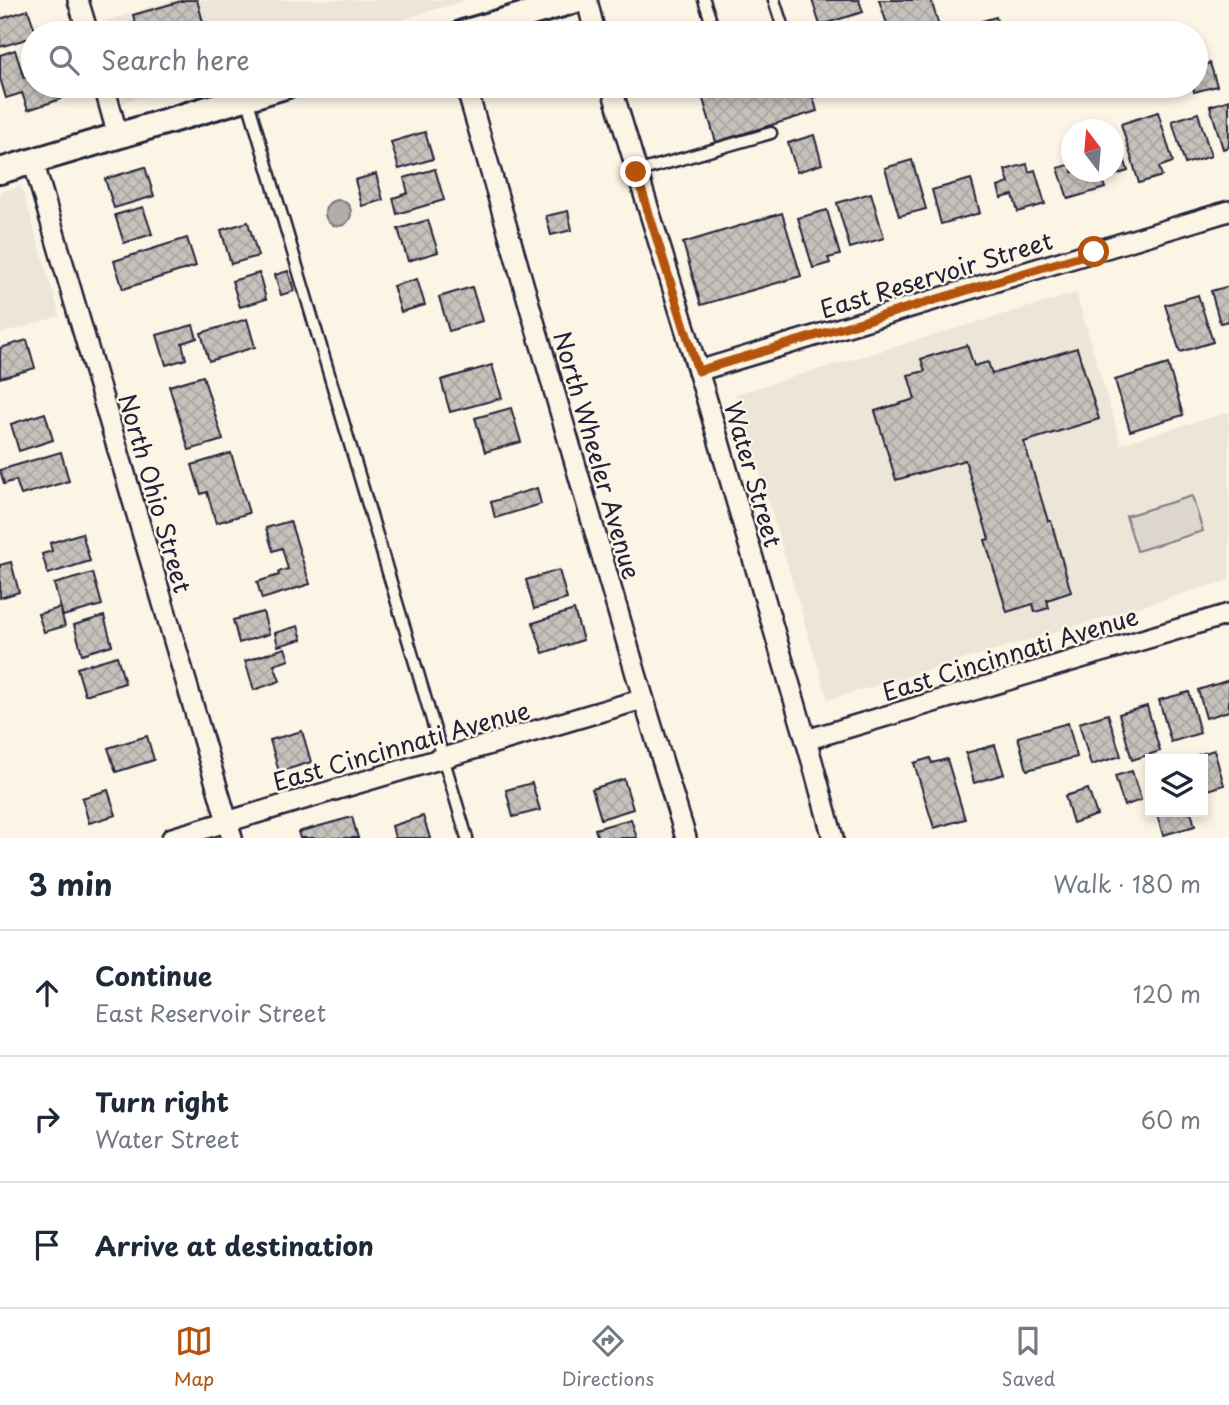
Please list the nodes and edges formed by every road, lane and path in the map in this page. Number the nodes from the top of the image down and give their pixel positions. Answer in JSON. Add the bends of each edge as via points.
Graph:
{"nodes":[{"id":1,"x":78,"y":0,"type":"edge"},
{"id":2,"x":576,"y":0,"type":"edge"},
{"id":3,"x":587,"y":0,"type":"edge"},
{"id":4,"x":704,"y":0,"type":"edge"},
{"id":5,"x":774,"y":0,"type":"edge"},
{"id":6,"x":519,"y":8,"type":"edge"},
{"id":7,"x":84,"y":21,"type":"edge"},
{"id":8,"x":490,"y":21,"type":"edge"},
{"id":9,"x":592,"y":21,"type":"edge"},
{"id":10,"x":711,"y":21,"type":"edge"},
{"id":11,"x":781,"y":21,"type":"edge"},
{"id":12,"x":107,"y":98,"type":"edge"},
{"id":13,"x":244,"y":98,"type":"edge"},
{"id":14,"x":247,"y":98,"type":"edge"},
{"id":15,"x":469,"y":98,"type":"edge"},
{"id":16,"x":614,"y":98,"type":"edge"},
{"id":17,"x":771,"y":133,"type":"dead end"},
{"id":18,"x":118,"y":136,"type":"junction"},
{"id":19,"x":33,"y":161,"type":"junction"},
{"id":20,"x":0,"y":171,"type":"edge"},
{"id":21,"x":636,"y":172,"type":"junction"},
{"id":22,"x":1229,"y":211,"type":"edge"},
{"id":23,"x":698,"y":371,"type":"junction"},
{"id":24,"x":1229,"y":614,"type":"edge"},
{"id":25,"x":643,"y":699,"type":"junction"},
{"id":26,"x":806,"y":740,"type":"junction"},
{"id":27,"x":443,"y":759,"type":"junction"},
{"id":28,"x":230,"y":830,"type":"edge"},
{"id":29,"x":172,"y":838,"type":"edge"},
{"id":30,"x":467,"y":838,"type":"edge"},
{"id":31,"x":686,"y":838,"type":"edge"},
{"id":32,"x":832,"y":838,"type":"edge"}],
"edges":[{"from":1,"to":7,"type":"street"},
{"from":2,"to":6,"type":"street"},
{"from":3,"to":9,"type":"street"},
{"from":4,"to":10,"type":"lane"},
{"from":5,"to":11,"type":"lane"},
{"from":6,"to":8,"type":"street"},
{"from":12,"to":18,"type":"street"},
{"from":13,"to":18,"type":"street"},
{"from":14,"to":27,"type":"lane"},
{"from":15,"to":25,"type":"street","name":"North Wheeler Avenue"},
{"from":16,"to":21,"type":"street","name":"Water Street"},
{"from":17,"to":21,"type":"lane"},
{"from":18,"to":19,"type":"street"},
{"from":19,"to":20,"type":"street"},
{"from":19,"to":28,"type":"street","name":"North Ohio Street"},
{"from":21,"to":23,"type":"street","name":"Water Street"},
{"from":22,"to":23,"type":"street","name":"East Reservoir Street"},
{"from":23,"to":26,"type":"street","name":"Water Street"},
{"from":24,"to":26,"type":"street","name":"East Cincinnati Avenue"},
{"from":25,"to":27,"type":"street","name":"East Cincinnati Avenue"},
{"from":25,"to":31,"type":"street","name":"North Wheeler Avenue"},
{"from":26,"to":32,"type":"street","name":"Water Street"},
{"from":27,"to":28,"type":"street","name":"East Cincinnati Avenue"},
{"from":27,"to":30,"type":"lane"},
{"from":28,"to":29,"type":"street","name":"East Cincinnati Avenue"}]}
